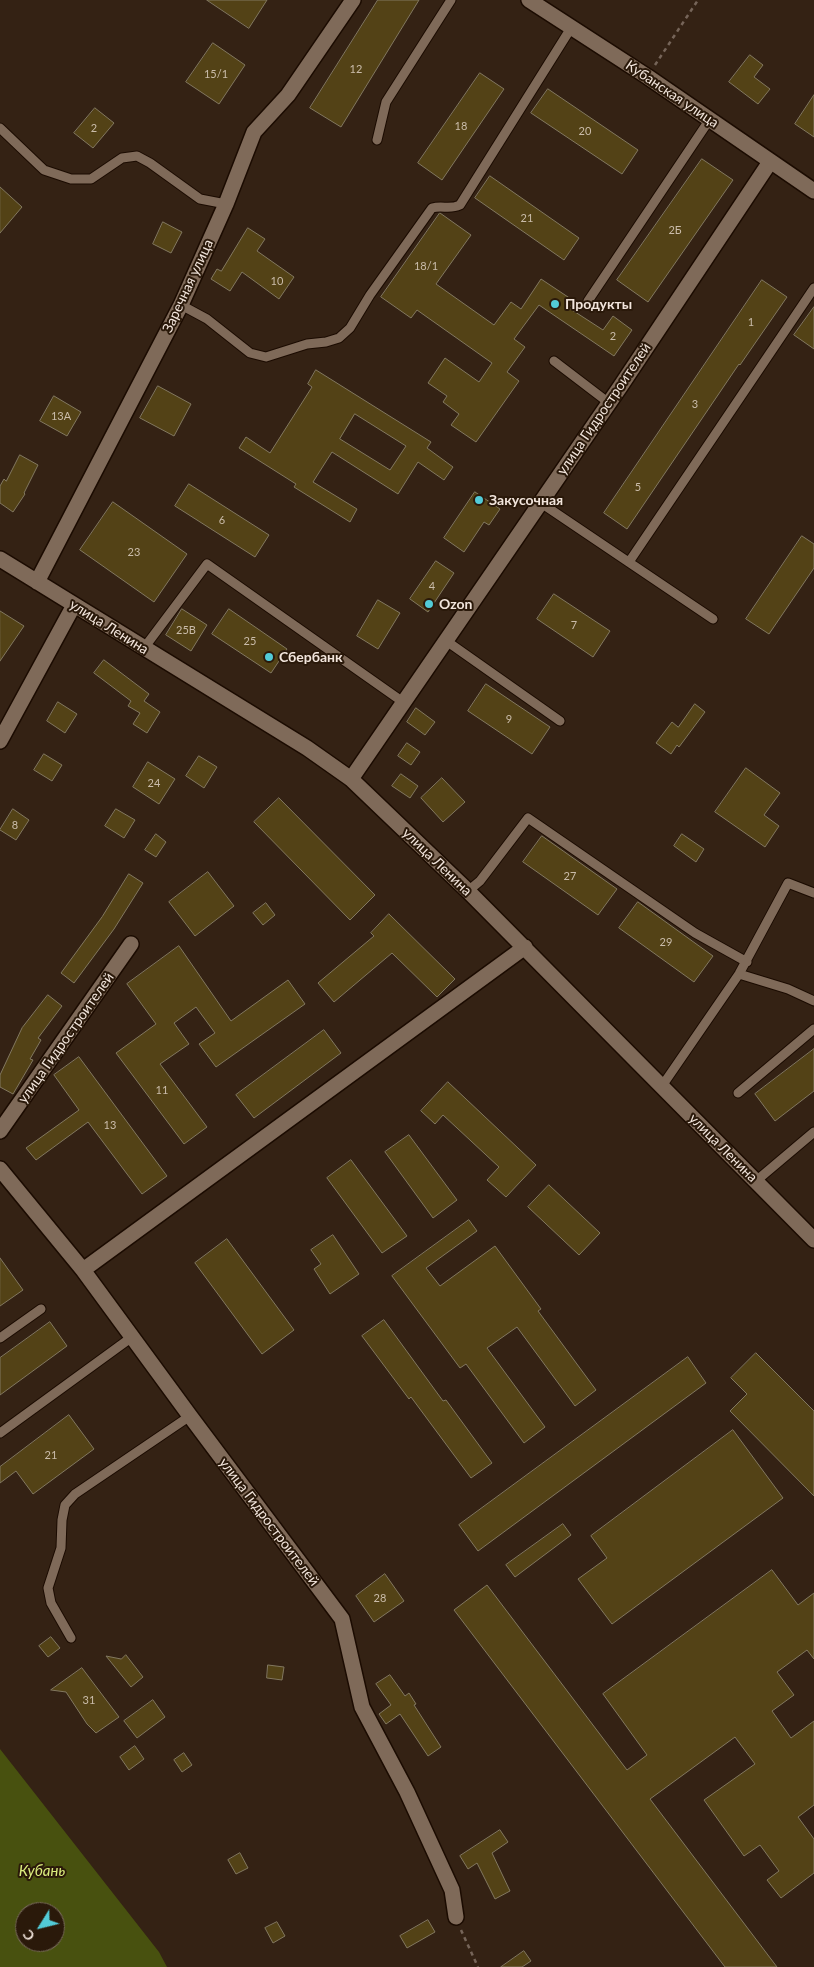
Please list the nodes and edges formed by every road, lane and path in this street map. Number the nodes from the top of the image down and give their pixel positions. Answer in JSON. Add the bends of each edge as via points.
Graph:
{"nodes":[{"id":1,"x":353,"y":0,"type":"edge"},
{"id":2,"x":451,"y":0,"type":"edge"},
{"id":3,"x":529,"y":0,"type":"edge"},
{"id":4,"x":698,"y":0,"type":"edge"},
{"id":5,"x":571,"y":28,"type":"junction"},
{"id":6,"x":648,"y":77,"type":"junction"},
{"id":7,"x":710,"y":119,"type":"junction"},
{"id":8,"x":0,"y":128,"type":"edge"},
{"id":9,"x":377,"y":140,"type":"dead end"},
{"id":10,"x":770,"y":162,"type":"junction"},
{"id":11,"x":814,"y":191,"type":"edge"},
{"id":12,"x":226,"y":204,"type":"junction"},
{"id":13,"x":814,"y":288,"type":"edge"},
{"id":14,"x":588,"y":301,"type":"dead end"},
{"id":15,"x":181,"y":305,"type":"junction"},
{"id":16,"x":554,"y":361,"type":"dead end"},
{"id":17,"x":609,"y":403,"type":"junction"},
{"id":18,"x":541,"y":502,"type":"junction"},
{"id":19,"x":0,"y":558,"type":"edge"},
{"id":20,"x":629,"y":562,"type":"junction"},
{"id":21,"x":37,"y":582,"type":"junction"},
{"id":22,"x":74,"y":605,"type":"junction"},
{"id":23,"x":713,"y":619,"type":"dead end"},
{"id":24,"x":445,"y":640,"type":"junction"},
{"id":25,"x":144,"y":648,"type":"junction"},
{"id":26,"x":403,"y":702,"type":"junction"},
{"id":27,"x":560,"y":721,"type":"dead end"},
{"id":28,"x":0,"y":742,"type":"edge"},
{"id":29,"x":351,"y":779,"type":"junction"},
{"id":30,"x":468,"y":891,"type":"junction"},
{"id":31,"x":814,"y":893,"type":"edge"},
{"id":32,"x":131,"y":944,"type":"dead end"},
{"id":33,"x":525,"y":947,"type":"junction"},
{"id":34,"x":747,"y":962,"type":"junction"},
{"id":35,"x":739,"y":974,"type":"junction"},
{"id":36,"x":814,"y":1001,"type":"edge"},
{"id":37,"x":814,"y":1029,"type":"edge"},
{"id":38,"x":662,"y":1086,"type":"junction"},
{"id":39,"x":738,"y":1093,"type":"dead end"},
{"id":40,"x":0,"y":1131,"type":"edge"},
{"id":41,"x":814,"y":1132,"type":"edge"},
{"id":42,"x":0,"y":1170,"type":"edge"},
{"id":43,"x":756,"y":1181,"type":"junction"},
{"id":44,"x":814,"y":1240,"type":"edge"},
{"id":45,"x":83,"y":1270,"type":"junction"},
{"id":46,"x":41,"y":1309,"type":"dead end"},
{"id":47,"x":132,"y":1337,"type":"junction"},
{"id":48,"x":0,"y":1338,"type":"edge"},
{"id":49,"x":190,"y":1416,"type":"junction"},
{"id":50,"x":0,"y":1433,"type":"edge"},
{"id":51,"x":71,"y":1638,"type":"dead end"},
{"id":52,"x":456,"y":1918,"type":"joint"},
{"id":53,"x":478,"y":1967,"type":"edge"}],
"edges":[{"from":1,"to":12,"type":"street","name":"Заречная улица","via":[[288,96],[254,132]]},
{"from":2,"to":9,"type":"lane","via":[[386,102]]},
{"from":3,"to":5,"type":"street","name":"Кубанская улица"},
{"from":4,"to":6,"type":"path"},
{"from":5,"to":6,"type":"street","name":"Кубанская улица"},
{"from":5,"to":15,"type":"lane","via":[[460,205],[451,209],[432,208],[350,328],[339,338],[266,357],[250,352],[207,319]]},
{"from":6,"to":7,"type":"street","name":"Кубанская улица"},
{"from":7,"to":10,"type":"street","name":"Кубанская улица"},
{"from":7,"to":14,"type":"lane"},
{"from":8,"to":12,"type":"lane","via":[[44,170],[71,179],[91,179],[122,158],[137,156],[200,199]]},
{"from":10,"to":11,"type":"street","name":"Кубанская улица"},
{"from":10,"to":17,"type":"street","name":"улица Гидростроителей"},
{"from":12,"to":15,"type":"street","name":"Заречная улица"},
{"from":13,"to":20,"type":"lane"},
{"from":15,"to":21,"type":"street","name":"Заречная улица"},
{"from":16,"to":17,"type":"lane"},
{"from":17,"to":18,"type":"street","name":"улица Гидростроителей"},
{"from":18,"to":20,"type":"lane"},
{"from":18,"to":24,"type":"street","name":"улица Гидростроителей"},
{"from":19,"to":21,"type":"street","name":"улица Ленина"},
{"from":20,"to":23,"type":"lane"},
{"from":21,"to":22,"type":"street","name":"улица Ленина"},
{"from":22,"to":25,"type":"street","name":"улица Ленина"},
{"from":22,"to":28,"type":"street"},
{"from":24,"to":26,"type":"street","name":"улица Гидростроителей"},
{"from":24,"to":27,"type":"lane"},
{"from":25,"to":26,"type":"lane","via":[[207,564]]},
{"from":25,"to":29,"type":"street","name":"улица Ленина","via":[[307,748]]},
{"from":26,"to":29,"type":"street","name":"улица Гидростроителей"},
{"from":29,"to":30,"type":"street","name":"улица Ленина"},
{"from":30,"to":33,"type":"street","name":"улица Ленина"},
{"from":30,"to":34,"type":"lane","via":[[480,881],[528,818],[695,933]]},
{"from":31,"to":34,"type":"lane","via":[[788,883]]},
{"from":32,"to":40,"type":"street","name":"улица Гидростроителей"},
{"from":33,"to":38,"type":"street","name":"улица Ленина"},
{"from":33,"to":45,"type":"street"},
{"from":34,"to":35,"type":"lane"},
{"from":35,"to":36,"type":"lane"},
{"from":35,"to":38,"type":"lane"},
{"from":37,"to":39,"type":"lane"},
{"from":38,"to":43,"type":"street","name":"улица Ленина"},
{"from":41,"to":43,"type":"lane"},
{"from":42,"to":45,"type":"street","name":"улица Гидростроителей"},
{"from":43,"to":44,"type":"street","name":"улица Ленина"},
{"from":45,"to":47,"type":"street","name":"улица Гидростроителей"},
{"from":46,"to":48,"type":"lane"},
{"from":47,"to":49,"type":"street","name":"улица Гидростроителей"},
{"from":47,"to":50,"type":"lane"},
{"from":49,"to":51,"type":"lane","via":[[75,1494],[66,1505],[61,1548],[48,1588],[51,1603]]},
{"from":49,"to":52,"type":"street","name":"улица Гидростроителей","via":[[342,1619],[362,1707],[407,1792],[452,1890]]},
{"from":52,"to":53,"type":"path"}]}
